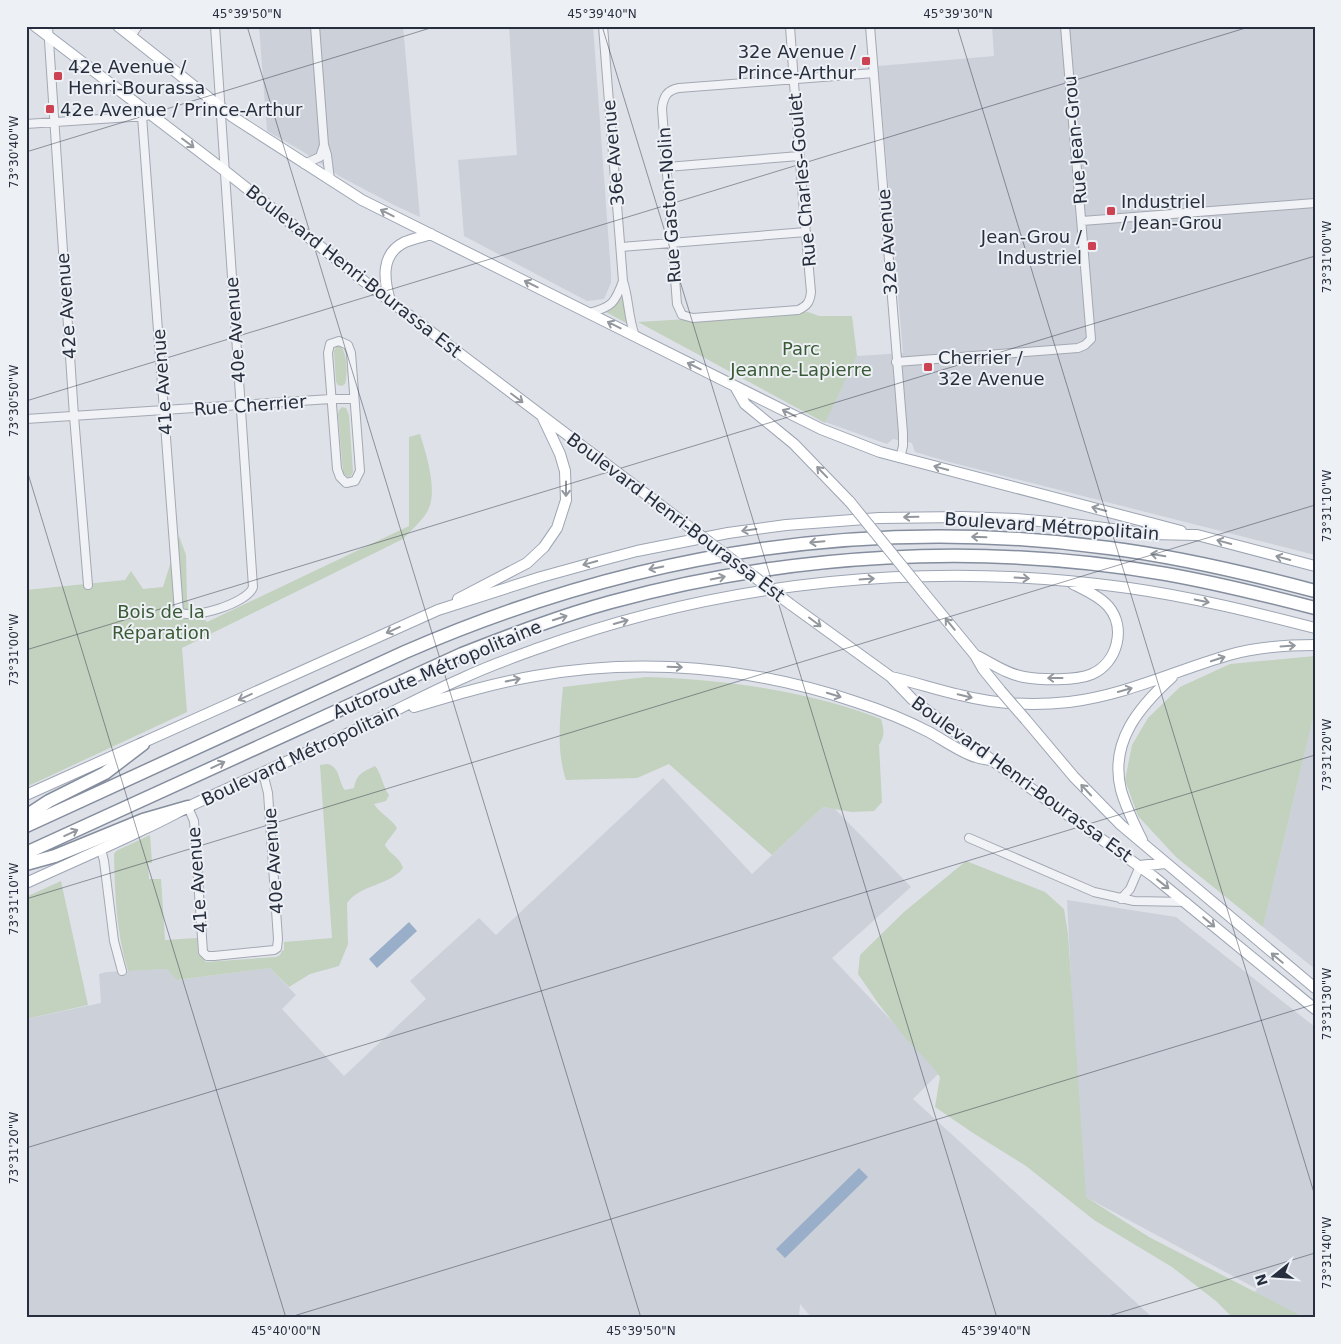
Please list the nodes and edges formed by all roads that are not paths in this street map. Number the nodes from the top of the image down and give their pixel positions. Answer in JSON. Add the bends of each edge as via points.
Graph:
{"nodes":[{"id":1,"x":35,"y":26,"type":"edge"},
{"id":2,"x":48,"y":26,"type":"edge"},
{"id":3,"x":118,"y":26,"type":"edge"},
{"id":4,"x":138,"y":26,"type":"edge"},
{"id":5,"x":215,"y":26,"type":"edge"},
{"id":6,"x":316,"y":26,"type":"edge"},
{"id":7,"x":603,"y":26,"type":"edge"},
{"id":8,"x":790,"y":26,"type":"edge"},
{"id":9,"x":870,"y":26,"type":"edge"},
{"id":10,"x":1065,"y":26,"type":"edge"},
{"id":11,"x":131,"y":36,"type":"junction"},
{"id":12,"x":49,"y":38,"type":"junction"},
{"id":13,"x":874,"y":73,"type":"junction"},
{"id":14,"x":794,"y":80,"type":"junction"},
{"id":15,"x":220,"y":107,"type":"junction"},
{"id":16,"x":147,"y":116,"type":"junction"},
{"id":17,"x":54,"y":122,"type":"junction"},
{"id":18,"x":26,"y":124,"type":"edge"},
{"id":19,"x":324,"y":145,"type":"junction"},
{"id":20,"x":800,"y":156,"type":"junction"},
{"id":21,"x":304,"y":164,"type":"junction"},
{"id":22,"x":667,"y":167,"type":"junction"},
{"id":23,"x":225,"y":171,"type":"junction"},
{"id":24,"x":330,"y":180,"type":"junction"},
{"id":25,"x":1315,"y":204,"type":"edge"},
{"id":26,"x":1082,"y":221,"type":"junction"},
{"id":27,"x":806,"y":232,"type":"junction"},
{"id":28,"x":431,"y":234,"type":"junction"},
{"id":29,"x":672,"y":242,"type":"junction"},
{"id":30,"x":621,"y":247,"type":"junction"},
{"id":31,"x":623,"y":281,"type":"junction"},
{"id":32,"x":390,"y":301,"type":"junction"},
{"id":33,"x":589,"y":313,"type":"junction"},
{"id":34,"x":682,"y":315,"type":"joint"},
{"id":35,"x":635,"y":336,"type":"junction"},
{"id":36,"x":896,"y":362,"type":"junction"},
{"id":37,"x":735,"y":387,"type":"junction"},
{"id":38,"x":331,"y":399,"type":"junction"},
{"id":39,"x":354,"y":399,"type":"junction"},
{"id":40,"x":240,"y":406,"type":"junction"},
{"id":41,"x":164,"y":410,"type":"junction"},
{"id":42,"x":74,"y":416,"type":"junction"},
{"id":43,"x":543,"y":417,"type":"junction"},
{"id":44,"x":26,"y":419,"type":"edge"},
{"id":45,"x":900,"y":458,"type":"junction"},
{"id":46,"x":1196,"y":535,"type":"junction"},
{"id":47,"x":1315,"y":566,"type":"edge"},
{"id":48,"x":1068,"y":581,"type":"junction"},
{"id":49,"x":88,"y":585,"type":"dead end"},
{"id":50,"x":1315,"y":591,"type":"edge"},
{"id":51,"x":1315,"y":608,"type":"edge"},
{"id":52,"x":438,"y":610,"type":"junction"},
{"id":53,"x":214,"y":611,"type":"joint"},
{"id":54,"x":1315,"y":628,"type":"edge"},
{"id":55,"x":1315,"y":645,"type":"edge"},
{"id":56,"x":975,"y":656,"type":"junction"},
{"id":57,"x":1177,"y":674,"type":"junction"},
{"id":58,"x":890,"y":677,"type":"junction"},
{"id":59,"x":389,"y":715,"type":"junction"},
{"id":60,"x":143,"y":744,"type":"junction"},
{"id":61,"x":993,"y":761,"type":"junction"},
{"id":62,"x":263,"y":773,"type":"junction"},
{"id":63,"x":26,"y":796,"type":"edge"},
{"id":64,"x":188,"y":807,"type":"junction"},
{"id":65,"x":26,"y":816,"type":"edge"},
{"id":66,"x":26,"y":826,"type":"edge"},
{"id":67,"x":969,"y":838,"type":"dead end"},
{"id":68,"x":1144,"y":843,"type":"junction"},
{"id":69,"x":101,"y":849,"type":"junction"},
{"id":70,"x":26,"y":853,"type":"edge"},
{"id":71,"x":1165,"y":863,"type":"junction"},
{"id":72,"x":26,"y":864,"type":"edge"},
{"id":73,"x":1140,"y":866,"type":"junction"},
{"id":74,"x":26,"y":883,"type":"edge"},
{"id":75,"x":1121,"y":899,"type":"junction"},
{"id":76,"x":1186,"y":902,"type":"junction"},
{"id":77,"x":204,"y":953,"type":"joint"},
{"id":78,"x":122,"y":971,"type":"dead end"},
{"id":79,"x":1315,"y":988,"type":"edge"},
{"id":80,"x":1315,"y":1008,"type":"edge"}],
"edges":[{"from":1,"to":12,"type":"main road","name":"Boulevard Henri-Bourassa Est"},
{"from":2,"to":12,"type":"street","name":"42e Avenue"},
{"from":3,"to":11,"type":"main road","name":"Boulevard Henri-Bourassa Est"},
{"from":4,"to":11,"type":"street"},
{"from":5,"to":15,"type":"street","name":"40e Avenue"},
{"from":6,"to":19,"type":"street"},
{"from":7,"to":30,"type":"street","name":"36e Avenue"},
{"from":8,"to":14,"type":"street","name":"Rue Charles-Goulet"},
{"from":9,"to":13,"type":"street","name":"32e Avenue"},
{"from":10,"to":26,"type":"street","name":"Rue Jean-Grou"},
{"from":11,"to":15,"type":"main road","name":"Boulevard Henri-Bourassa Est"},
{"from":12,"to":16,"type":"main road","name":"Boulevard Henri-Bourassa Est"},
{"from":12,"to":17,"type":"street","name":"42e Avenue"},
{"from":13,"to":14,"type":"street"},
{"from":13,"to":36,"type":"street","name":"32e Avenue"},
{"from":14,"to":20,"type":"street","name":"Rue Charles-Goulet"},
{"from":14,"to":22,"type":"street","name":"Rue Gaston-Nolin","via":[[672,89],[662,101]]},
{"from":15,"to":21,"type":"main road","name":"Boulevard Henri-Bourassa Est"},
{"from":15,"to":23,"type":"street","name":"40e Avenue"},
{"from":16,"to":17,"type":"street"},
{"from":16,"to":23,"type":"main road","name":"Boulevard Henri-Bourassa Est","one_way":true},
{"from":16,"to":41,"type":"street","name":"41e Avenue"},
{"from":17,"to":18,"type":"street"},
{"from":17,"to":42,"type":"street","name":"42e Avenue"},
{"from":19,"to":21,"type":"street","via":[[320,157]]},
{"from":19,"to":24,"type":"street"},
{"from":20,"to":22,"type":"street"},
{"from":20,"to":27,"type":"street","name":"Rue Charles-Goulet"},
{"from":21,"to":24,"type":"main road","name":"Boulevard Henri-Bourassa Est"},
{"from":22,"to":29,"type":"street","name":"Rue Gaston-Nolin"},
{"from":23,"to":32,"type":"main road","name":"Boulevard Henri-Bourassa Est"},
{"from":23,"to":40,"type":"street","name":"40e Avenue"},
{"from":28,"to":24,"type":"main road","name":"Boulevard Henri-Bourassa Est","one_way":true,"via":[[362,200]]},
{"from":25,"to":26,"type":"street"},
{"from":26,"to":36,"type":"street","name":"Rue Jean-Grou","via":[[1092,335],[1089,342],[1078,348]]},
{"from":27,"to":29,"type":"street"},
{"from":27,"to":34,"type":"street","name":"Rue Charles-Goulet","via":[[811,292],[808,303],[798,310],[693,318]]},
{"from":28,"to":32,"type":"main road","via":[[401,244],[388,259],[384,277]]},
{"from":33,"to":28,"type":"main road","name":"Boulevard Henri-Bourassa Est","one_way":true},
{"from":29,"to":30,"type":"street"},
{"from":29,"to":34,"type":"street","name":"Rue Gaston-Nolin","via":[[677,304]]},
{"from":30,"to":31,"type":"street","name":"36e Avenue"},
{"from":31,"to":33,"type":"street","name":"36e Avenue","via":[[612,304]]},
{"from":31,"to":35,"type":"street","name":"36e Avenue"},
{"from":32,"to":43,"type":"main road","name":"Boulevard Henri-Bourassa Est","one_way":true},
{"from":35,"to":33,"type":"main road","name":"Boulevard Henri-Bourassa Est","one_way":true},
{"from":37,"to":35,"type":"main road","name":"Boulevard Henri-Bourassa Est","one_way":true},
{"from":36,"to":45,"type":"street","name":"32e Avenue","via":[[903,438]]},
{"from":45,"to":37,"type":"main road","one_way":true,"via":[[837,436]]},
{"from":56,"to":37,"type":"main road","name":"Boulevard Henri-Bourassa Est","one_way":true,"bridge":true,"via":[[850,502],[794,444],[746,404]]},
{"from":38,"to":39,"type":"street","name":"Rue Cherrier"},
{"from":38,"to":39,"type":"street","via":[[328,353],[330,344],[339,341],[348,345],[351,352]]},
{"from":38,"to":39,"type":"street","via":[[337,469],[346,483],[355,481],[360,472]]},
{"from":38,"to":40,"type":"street","name":"Rue Cherrier"},
{"from":40,"to":41,"type":"street","name":"Rue Cherrier"},
{"from":40,"to":53,"type":"street","name":"40e Avenue","via":[[253,586],[249,594]]},
{"from":41,"to":42,"type":"street","name":"Rue Cherrier"},
{"from":41,"to":53,"type":"street","name":"41e Avenue","via":[[179,612]]},
{"from":42,"to":44,"type":"street","name":"Rue Cherrier"},
{"from":42,"to":49,"type":"street","name":"42e Avenue"},
{"from":43,"to":52,"type":"main road","one_way":true,"via":[[565,472],[566,500],[557,528],[544,548],[527,563]]},
{"from":43,"to":58,"type":"main road","name":"Boulevard Henri-Bourassa Est","one_way":true,"bridge":true},
{"from":46,"to":45,"type":"main road","one_way":true},
{"from":47,"to":46,"type":"main road","name":"Boulevard Métropolitain","one_way":true},
{"from":46,"to":52,"type":"main road","name":"Boulevard Métropolitain","one_way":true,"via":[[1151,534],[980,517],[879,518],[793,525],[728,533],[630,553]]},
{"from":48,"to":54,"type":"main road","name":"Boulevard Métropolitain","one_way":true,"via":[[1179,596]]},
{"from":48,"to":56,"type":"main road","one_way":true,"via":[[1098,598],[1114,616],[1118,629],[1117,643],[1113,655],[1101,668],[1079,677],[1029,678],[1004,671]]},
{"from":59,"to":48,"type":"main road","name":"Boulevard Métropolitain","one_way":true,"via":[[460,679],[546,645],[639,617],[730,596],[808,584],[888,577],[986,576]]},
{"from":50,"to":66,"type":"highway","name":"Autoroute Métropolitaine","one_way":true,"via":[[1147,553],[1009,538],[870,538],[704,558],[591,584],[470,625]]},
{"from":70,"to":51,"type":"highway","name":"Autoroute Métropolitaine","one_way":true,"via":[[480,647],[611,602],[726,576],[871,558],[1003,557],[1078,562],[1165,574]]},
{"from":52,"to":60,"type":"main road","name":"Boulevard Métropolitain","one_way":true},
{"from":57,"to":55,"type":"main road","one_way":true,"via":[[1246,651]]},
{"from":68,"to":56,"type":"main road","name":"Boulevard Henri-Bourassa Est","one_way":true,"bridge":true,"via":[[1096,800],[1000,690]]},
{"from":58,"to":57,"type":"main road","one_way":true,"via":[[973,698],[1035,704],[1108,695]]},
{"from":57,"to":68,"type":"main road","via":[[1138,712],[1121,750],[1122,792]]},
{"from":58,"to":61,"type":"main road","name":"Boulevard Henri-Bourassa Est","via":[[912,699]]},
{"from":59,"to":61,"type":"main road","one_way":true,"via":[[536,676],[611,667],[691,668],[750,675],[830,694],[893,716],[975,757]]},
{"from":59,"to":62,"type":"main road","name":"Boulevard Métropolitain"},
{"from":60,"to":63,"type":"main road","name":"Boulevard Métropolitain"},
{"from":60,"to":65,"type":"highway","via":[[105,773]]},
{"from":61,"to":73,"type":"main road","name":"Boulevard Henri-Bourassa Est"},
{"from":62,"to":64,"type":"main road","name":"Boulevard Métropolitain"},
{"from":62,"to":77,"type":"street","name":"40e Avenue","via":[[268,793],[278,946],[268,952],[214,956]]},
{"from":64,"to":69,"type":"main road","name":"Boulevard Métropolitain"},
{"from":64,"to":72,"type":"highway","via":[[143,820],[55,856]]},
{"from":64,"to":77,"type":"street","name":"41e Avenue","via":[[194,823]]},
{"from":67,"to":75,"type":"street","via":[[1089,890]]},
{"from":68,"to":71,"type":"main road","name":"Boulevard Henri-Bourassa Est"},
{"from":69,"to":74,"type":"main road","name":"Boulevard Métropolitain"},
{"from":69,"to":78,"type":"street","via":[[114,941]]},
{"from":71,"to":73,"type":"main road"},
{"from":79,"to":71,"type":"main road","name":"Boulevard Henri-Bourassa Est","one_way":true},
{"from":73,"to":75,"type":"street","via":[[1130,889]]},
{"from":73,"to":76,"type":"main road","name":"Boulevard Henri-Bourassa Est","one_way":true},
{"from":75,"to":76,"type":"street"},
{"from":76,"to":80,"type":"main road","name":"Boulevard Henri-Bourassa Est","one_way":true}]}
